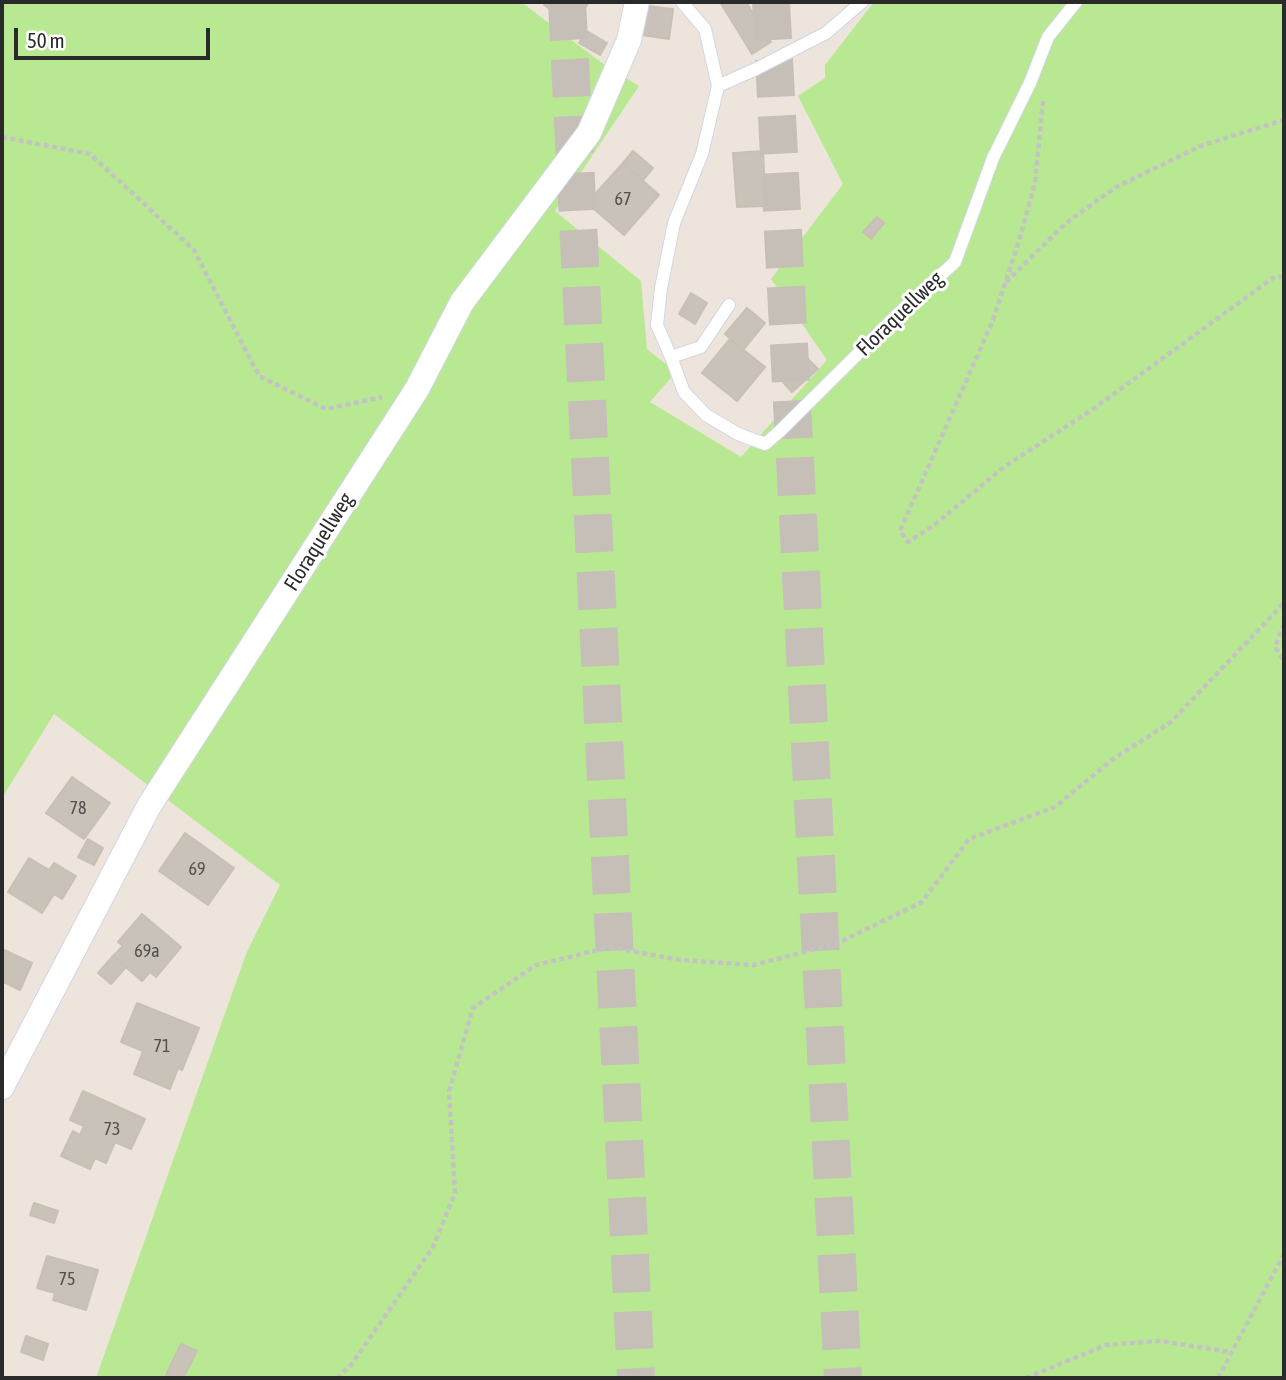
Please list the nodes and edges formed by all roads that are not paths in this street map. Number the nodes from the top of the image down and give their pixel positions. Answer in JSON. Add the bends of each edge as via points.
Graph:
{"nodes":[{"id":1,"x":637,"y":2,"type":"edge"},
{"id":2,"x":682,"y":2,"type":"edge"},
{"id":3,"x":862,"y":2,"type":"edge"},
{"id":4,"x":1076,"y":2,"type":"edge"},
{"id":5,"x":718,"y":86,"type":"junction"},
{"id":6,"x":729,"y":305,"type":"dead end"},
{"id":7,"x":671,"y":356,"type":"junction"},
{"id":8,"x":2,"y":1087,"type":"edge"}],
"edges":[{"from":1,"to":8,"type":"street","name":"Floraquellweg","via":[[629,40],[589,133],[462,302],[417,389],[149,806]]},
{"from":2,"to":5,"type":"lane","name":"Floraquellweg","via":[[705,29]]},
{"from":3,"to":5,"type":"lane","via":[[826,33]]},
{"from":4,"to":7,"type":"lane","name":"Floraquellweg","via":[[1048,37],[993,158],[955,262],[779,432],[765,444],[706,415],[684,392]]},
{"from":5,"to":7,"type":"lane","name":"Floraquellweg","via":[[702,154],[674,223],[660,288],[657,325]]},
{"from":6,"to":7,"type":"lane","via":[[701,347]]}]}
